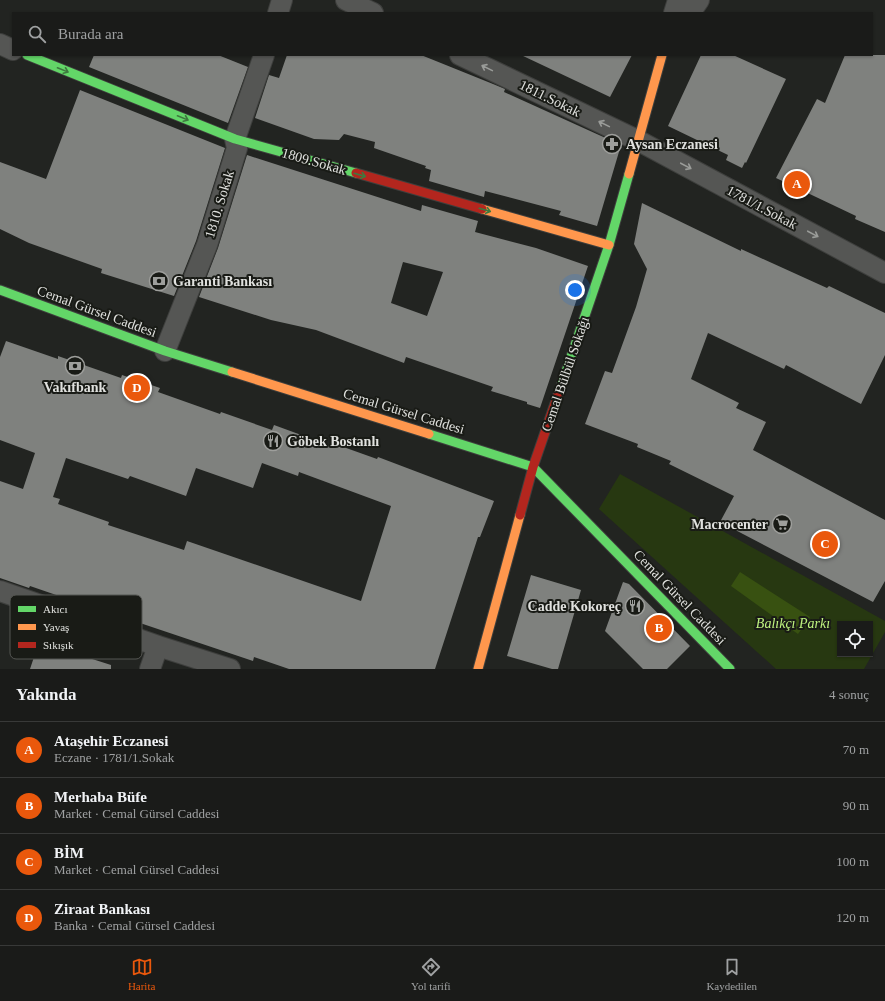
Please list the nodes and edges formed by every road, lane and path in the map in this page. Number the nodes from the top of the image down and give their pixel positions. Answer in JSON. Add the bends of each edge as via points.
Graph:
{"nodes":[{"id":1,"x":282,"y":0,"type":"edge"},
{"id":2,"x":346,"y":0,"type":"edge"},
{"id":3,"x":678,"y":0,"type":"edge"},
{"id":4,"x":699,"y":0,"type":"edge"},
{"id":5,"x":278,"y":12,"type":"edge"},
{"id":6,"x":371,"y":12,"type":"edge"},
{"id":7,"x":674,"y":12,"type":"edge"},
{"id":8,"x":691,"y":12,"type":"edge"},
{"id":9,"x":0,"y":44,"type":"edge"},
{"id":10,"x":12,"y":50,"type":"edge"},
{"id":11,"x":29,"y":56,"type":"edge"},
{"id":12,"x":264,"y":56,"type":"edge"},
{"id":13,"x":462,"y":56,"type":"edge"},
{"id":14,"x":662,"y":56,"type":"edge"},
{"id":15,"x":235,"y":139,"type":"junction"},
{"id":16,"x":639,"y":141,"type":"junction"},
{"id":17,"x":609,"y":245,"type":"junction"},
{"id":18,"x":885,"y":273,"type":"edge"},
{"id":19,"x":0,"y":290,"type":"edge"},
{"id":20,"x":165,"y":351,"type":"junction"},
{"id":21,"x":533,"y":466,"type":"junction"},
{"id":22,"x":0,"y":592,"type":"edge"},
{"id":23,"x":10,"y":595,"type":"edge"},
{"id":24,"x":142,"y":641,"type":"edge"},
{"id":25,"x":158,"y":646,"type":"junction"},
{"id":26,"x":150,"y":669,"type":"edge"},
{"id":27,"x":230,"y":669,"type":"edge"},
{"id":28,"x":478,"y":669,"type":"edge"},
{"id":29,"x":730,"y":669,"type":"edge"}],
"edges":[{"from":1,"to":5,"type":"street"},
{"from":2,"to":6,"type":"street"},
{"from":3,"to":7,"type":"street"},
{"from":4,"to":8,"type":"street"},
{"from":9,"to":10,"type":"street"},
{"from":11,"to":15,"type":"street","name":"1809.Sokak","one_way":true},
{"from":12,"to":15,"type":"street","name":"1810. Sokak"},
{"from":16,"to":13,"type":"street","name":"1811.Sokak","one_way":true},
{"from":14,"to":16,"type":"street","name":"Cemal Bülbül Sokağı"},
{"from":15,"to":17,"type":"street","name":"1809.Sokak","one_way":true},
{"from":15,"to":20,"type":"street","name":"1810. Sokak","via":[[237,148],[207,245]]},
{"from":16,"to":17,"type":"street","name":"Cemal Bülbül Sokağı"},
{"from":16,"to":18,"type":"street","name":"1781/1.Sokak","one_way":true},
{"from":17,"to":21,"type":"street","name":"Cemal Bülbül Sokağı"},
{"from":19,"to":20,"type":"street","name":"Cemal Gürsel Caddesi"},
{"from":20,"to":21,"type":"street","name":"Cemal Gürsel Caddesi"},
{"from":21,"to":28,"type":"street","name":"Cemal Bülbül Sokağı"},
{"from":21,"to":29,"type":"street","name":"Cemal Gürsel Caddesi"},
{"from":22,"to":23,"type":"street"},
{"from":24,"to":25,"type":"street"},
{"from":25,"to":26,"type":"street"},
{"from":25,"to":27,"type":"street"}]}
